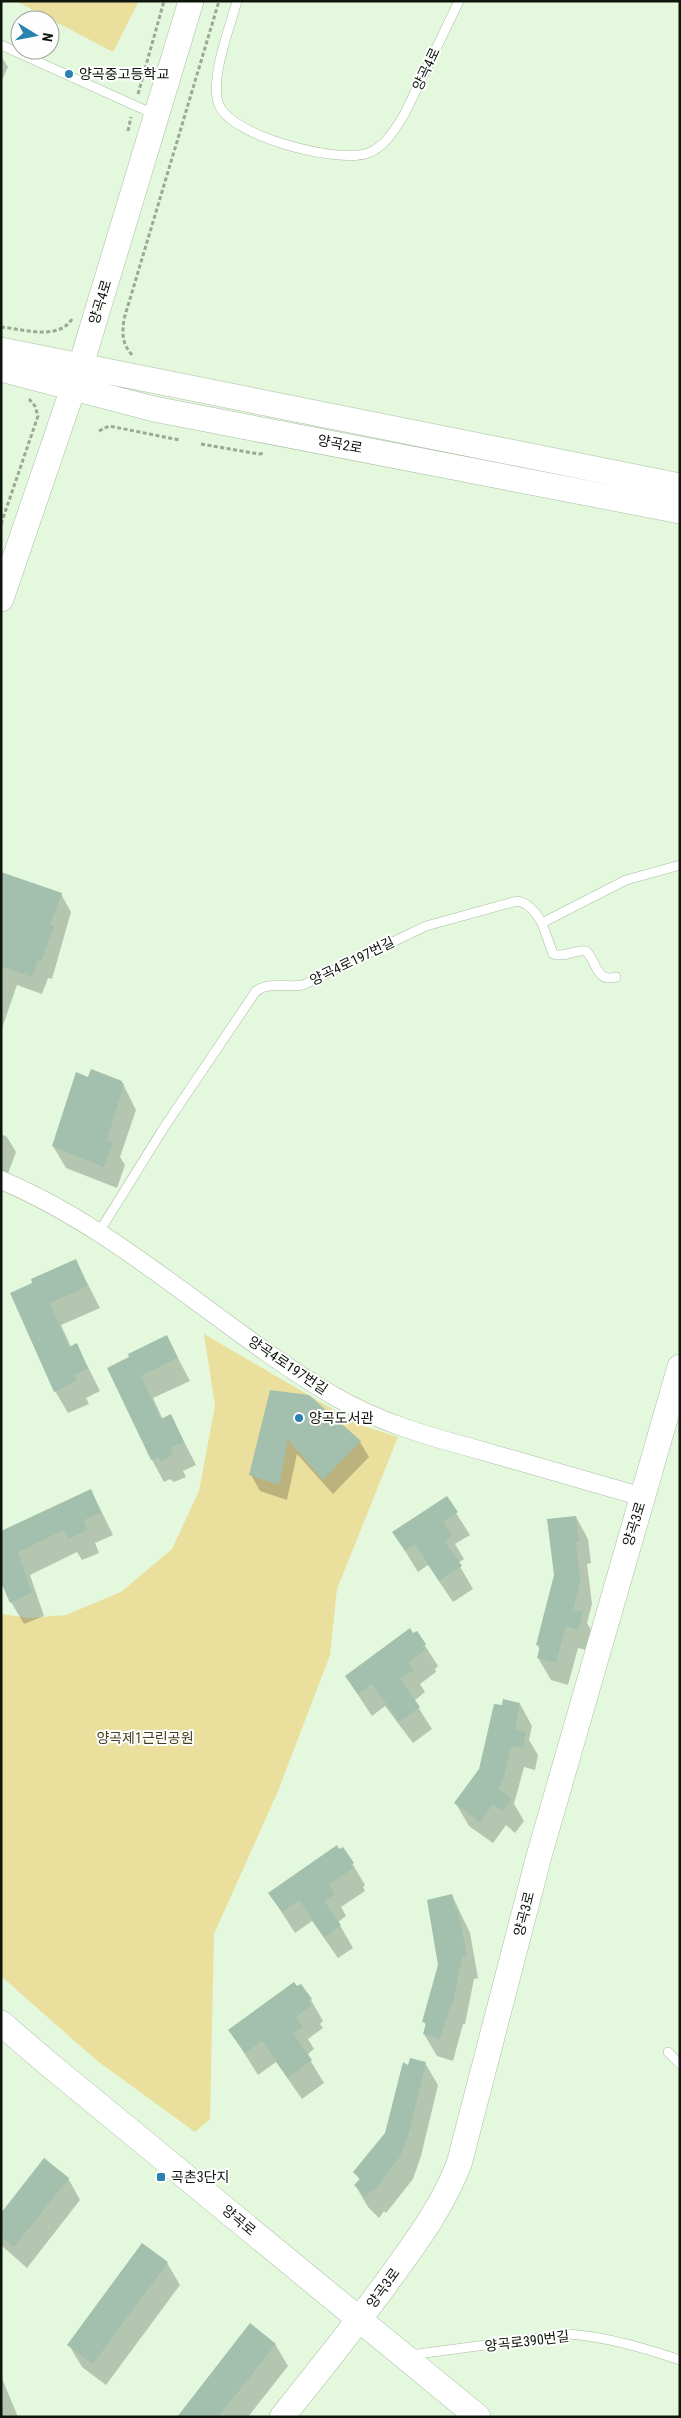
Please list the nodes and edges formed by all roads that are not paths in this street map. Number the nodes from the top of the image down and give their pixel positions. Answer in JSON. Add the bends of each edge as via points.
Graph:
{"nodes":[{"id":1,"x":191,"y":1,"type":"edge"},
{"id":2,"x":237,"y":1,"type":"edge"},
{"id":3,"x":459,"y":1,"type":"edge"},
{"id":4,"x":1,"y":45,"type":"edge"},
{"id":5,"x":146,"y":110,"type":"junction"},
{"id":6,"x":1,"y":350,"type":"edge"},
{"id":7,"x":81,"y":365,"type":"junction"},
{"id":8,"x":1,"y":369,"type":"edge"},
{"id":9,"x":74,"y":388,"type":"junction"},
{"id":10,"x":680,"y":486,"type":"edge"},
{"id":11,"x":680,"y":511,"type":"edge"},
{"id":12,"x":1,"y":599,"type":"edge"},
{"id":13,"x":680,"y":865,"type":"edge"},
{"id":14,"x":542,"y":923,"type":"junction"},
{"id":15,"x":616,"y":977,"type":"dead end"},
{"id":16,"x":1,"y":1180,"type":"edge"},
{"id":17,"x":99,"y":1232,"type":"junction"},
{"id":18,"x":680,"y":1367,"type":"edge"},
{"id":19,"x":643,"y":1497,"type":"junction"},
{"id":20,"x":1,"y":2022,"type":"edge"},
{"id":21,"x":668,"y":2052,"type":"dead end"},
{"id":22,"x":680,"y":2064,"type":"edge"},
{"id":23,"x":360,"y":2320,"type":"junction"},
{"id":24,"x":402,"y":2356,"type":"junction"},
{"id":25,"x":680,"y":2360,"type":"edge"},
{"id":26,"x":282,"y":2417,"type":"edge"},
{"id":27,"x":478,"y":2417,"type":"edge"}],
"edges":[{"from":1,"to":5,"type":"street","name":"양곡4로"},
{"from":2,"to":3,"type":"lane","name":"양곡4로","via":[[218,71],[219,105],[226,116],[261,136],[307,149],[358,156],[371,152],[393,133]]},
{"from":4,"to":5,"type":"lane"},
{"from":5,"to":7,"type":"street","name":"양곡4로"},
{"from":6,"to":7,"type":"street","name":"양곡2로"},
{"from":7,"to":9,"type":"street","name":"양곡4로"},
{"from":7,"to":10,"type":"street","name":"양곡2로"},
{"from":8,"to":9,"type":"street","name":"양곡2로"},
{"from":9,"to":11,"type":"street","name":"양곡2로","via":[[154,409]]},
{"from":9,"to":12,"type":"street","name":"양곡4로"},
{"from":13,"to":14,"type":"lane","via":[[626,880]]},
{"from":14,"to":15,"type":"lane","via":[[553,954],[563,956],[586,951],[604,979]]},
{"from":14,"to":17,"type":"lane","name":"양곡4로197번길","via":[[524,902],[509,903],[426,926],[303,985],[264,985],[256,990]]},
{"from":16,"to":17,"type":"street","name":"양곡4로197번길"},
{"from":17,"to":19,"type":"street","name":"양곡4로197번길","via":[[294,1370],[358,1409],[429,1436]]},
{"from":18,"to":19,"type":"street","name":"양곡3로"},
{"from":19,"to":23,"type":"street","name":"양곡3로","via":[[539,1856],[459,2164],[429,2225]]},
{"from":20,"to":23,"type":"street","name":"양곡로"},
{"from":21,"to":22,"type":"lane"},
{"from":23,"to":24,"type":"street","name":"양곡로"},
{"from":23,"to":26,"type":"street","name":"양곡3로"},
{"from":24,"to":25,"type":"lane","name":"양곡로390번길","via":[[569,2334],[624,2343]]},
{"from":24,"to":27,"type":"street","name":"양곡로"}]}
